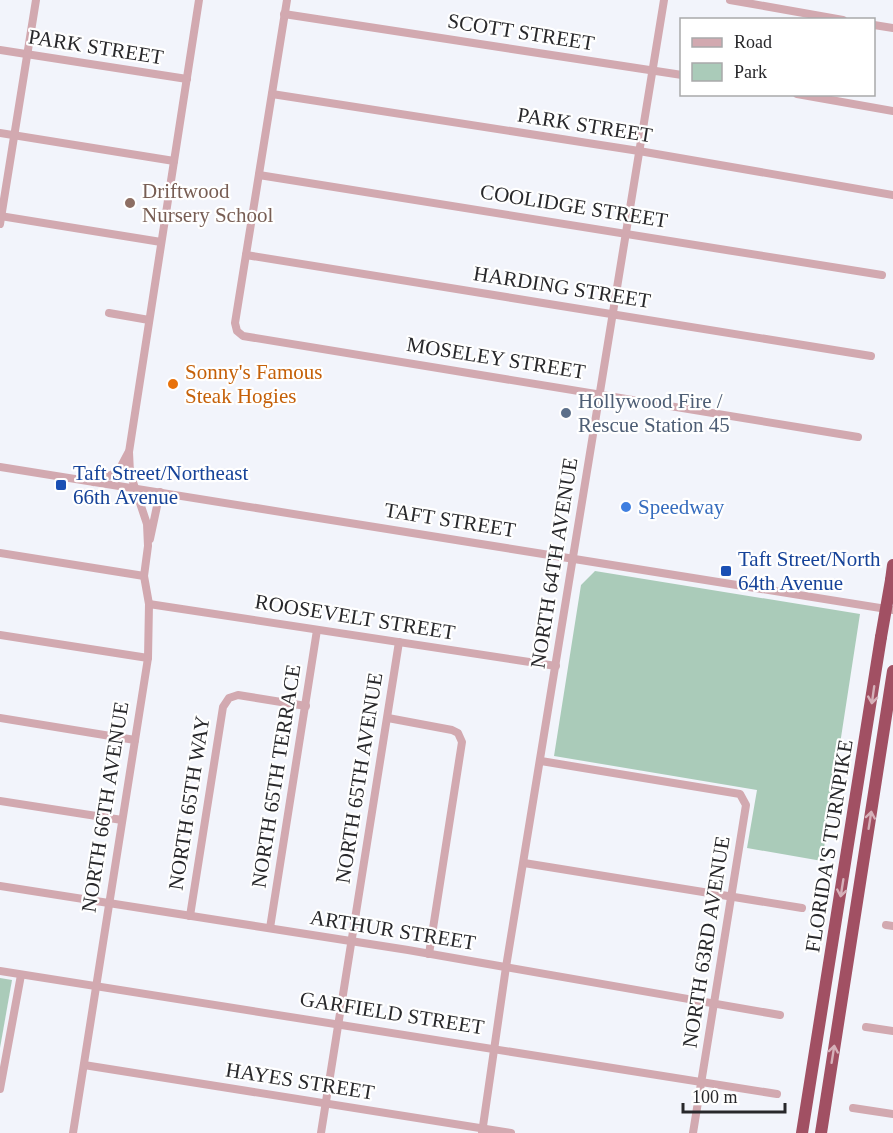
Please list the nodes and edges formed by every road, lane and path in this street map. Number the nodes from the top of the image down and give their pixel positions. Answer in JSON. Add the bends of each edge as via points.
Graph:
{"nodes":[{"id":1,"x":36,"y":0,"type":"edge"},
{"id":2,"x":199,"y":0,"type":"edge"},
{"id":3,"x":287,"y":0,"type":"edge"},
{"id":4,"x":664,"y":0,"type":"edge"},
{"id":5,"x":730,"y":0,"type":"edge"},
{"id":6,"x":284,"y":14,"type":"junction"},
{"id":7,"x":832,"y":18,"type":"edge"},
{"id":8,"x":875,"y":25,"type":"edge"},
{"id":9,"x":893,"y":28,"type":"edge"},
{"id":10,"x":0,"y":50,"type":"edge"},
{"id":11,"x":27,"y":55,"type":"junction"},
{"id":12,"x":653,"y":70,"type":"junction"},
{"id":13,"x":680,"y":75,"type":"edge"},
{"id":14,"x":187,"y":79,"type":"junction"},
{"id":15,"x":272,"y":94,"type":"junction"},
{"id":16,"x":809,"y":96,"type":"edge"},
{"id":17,"x":893,"y":111,"type":"edge"},
{"id":18,"x":0,"y":133,"type":"edge"},
{"id":19,"x":14,"y":135,"type":"junction"},
{"id":20,"x":639,"y":151,"type":"junction"},
{"id":21,"x":174,"y":161,"type":"junction"},
{"id":22,"x":259,"y":175,"type":"junction"},
{"id":23,"x":893,"y":195,"type":"edge"},
{"id":24,"x":0,"y":218,"type":"edge"},
{"id":25,"x":626,"y":232,"type":"junction"},
{"id":26,"x":161,"y":242,"type":"junction"},
{"id":27,"x":246,"y":255,"type":"junction"},
{"id":28,"x":882,"y":275,"type":"dead end"},
{"id":29,"x":109,"y":313,"type":"dead end"},
{"id":30,"x":613,"y":313,"type":"junction"},
{"id":31,"x":149,"y":320,"type":"junction"},
{"id":32,"x":871,"y":356,"type":"dead end"},
{"id":33,"x":600,"y":393,"type":"junction"},
{"id":34,"x":858,"y":436,"type":"dead end"},
{"id":35,"x":129,"y":452,"type":"junction"},
{"id":36,"x":0,"y":467,"type":"edge"},
{"id":37,"x":94,"y":482,"type":"junction"},
{"id":38,"x":135,"y":488,"type":"junction"},
{"id":39,"x":160,"y":492,"type":"junction"},
{"id":40,"x":148,"y":546,"type":"junction"},
{"id":41,"x":0,"y":553,"type":"edge"},
{"id":42,"x":574,"y":557,"type":"junction"},
{"id":43,"x":893,"y":565,"type":"edge"},
{"id":44,"x":144,"y":576,"type":"junction"},
{"id":45,"x":149,"y":604,"type":"junction"},
{"id":46,"x":893,"y":610,"type":"edge"},
{"id":47,"x":317,"y":630,"type":"junction"},
{"id":48,"x":0,"y":635,"type":"edge"},
{"id":49,"x":399,"y":642,"type":"junction"},
{"id":50,"x":148,"y":658,"type":"junction"},
{"id":51,"x":556,"y":666,"type":"junction"},
{"id":52,"x":893,"y":671,"type":"edge"},
{"id":53,"x":306,"y":706,"type":"junction"},
{"id":54,"x":0,"y":718,"type":"edge"},
{"id":55,"x":388,"y":718,"type":"junction"},
{"id":56,"x":135,"y":740,"type":"junction"},
{"id":57,"x":541,"y":761,"type":"junction"},
{"id":58,"x":0,"y":801,"type":"edge"},
{"id":59,"x":122,"y":820,"type":"junction"},
{"id":60,"x":524,"y":863,"type":"junction"},
{"id":61,"x":0,"y":886,"type":"edge"},
{"id":62,"x":732,"y":899,"type":"junction"},
{"id":63,"x":108,"y":902,"type":"junction"},
{"id":64,"x":802,"y":908,"type":"dead end"},
{"id":65,"x":190,"y":916,"type":"junction"},
{"id":66,"x":270,"y":928,"type":"junction"},
{"id":67,"x":351,"y":941,"type":"junction"},
{"id":68,"x":429,"y":954,"type":"junction"},
{"id":69,"x":506,"y":967,"type":"junction"},
{"id":70,"x":0,"y":971,"type":"edge"},
{"id":71,"x":21,"y":975,"type":"junction"},
{"id":72,"x":96,"y":985,"type":"junction"},
{"id":73,"x":714,"y":1004,"type":"junction"},
{"id":74,"x":780,"y":1015,"type":"dead end"},
{"id":75,"x":338,"y":1023,"type":"junction"},
{"id":76,"x":866,"y":1027,"type":"dead end"},
{"id":77,"x":893,"y":1031,"type":"edge"},
{"id":78,"x":495,"y":1047,"type":"junction"},
{"id":79,"x":84,"y":1065,"type":"junction"},
{"id":80,"x":701,"y":1083,"type":"junction"},
{"id":81,"x":0,"y":1089,"type":"edge"},
{"id":82,"x":777,"y":1094,"type":"dead end"},
{"id":83,"x":326,"y":1103,"type":"junction"},
{"id":84,"x":853,"y":1108,"type":"dead end"},
{"id":85,"x":893,"y":1114,"type":"edge"},
{"id":86,"x":482,"y":1130,"type":"edge"},
{"id":87,"x":73,"y":1133,"type":"edge"},
{"id":88,"x":321,"y":1133,"type":"edge"},
{"id":89,"x":511,"y":1133,"type":"edge"},
{"id":90,"x":693,"y":1133,"type":"edge"},
{"id":91,"x":802,"y":1133,"type":"edge"},
{"id":92,"x":821,"y":1133,"type":"edge"}],
"edges":[{"from":1,"to":11,"type":"street"},
{"from":2,"to":14,"type":"street"},
{"from":3,"to":6,"type":"street"},
{"from":4,"to":12,"type":"street","name":"NORTH 64TH AVENUE"},
{"from":5,"to":7,"type":"street"},
{"from":6,"to":12,"type":"street","name":"SCOTT STREET"},
{"from":6,"to":15,"type":"street"},
{"from":8,"to":9,"type":"street"},
{"from":10,"to":11,"type":"street","name":"PARK STREET"},
{"from":11,"to":14,"type":"street","name":"PARK STREET"},
{"from":11,"to":19,"type":"street"},
{"from":12,"to":13,"type":"street","name":"SCOTT STREET"},
{"from":12,"to":20,"type":"street","name":"NORTH 64TH AVENUE"},
{"from":14,"to":21,"type":"street"},
{"from":15,"to":20,"type":"street","name":"PARK STREET"},
{"from":15,"to":22,"type":"street"},
{"from":16,"to":17,"type":"street"},
{"from":18,"to":19,"type":"street"},
{"from":19,"to":21,"type":"street"},
{"from":19,"to":24,"type":"street"},
{"from":20,"to":23,"type":"street","name":"PARK STREET"},
{"from":20,"to":25,"type":"street","name":"NORTH 64TH AVENUE"},
{"from":21,"to":26,"type":"street"},
{"from":22,"to":25,"type":"street","name":"COOLIDGE STREET"},
{"from":22,"to":27,"type":"street"},
{"from":24,"to":26,"type":"street"},
{"from":25,"to":28,"type":"street","name":"COOLIDGE STREET"},
{"from":25,"to":30,"type":"street","name":"NORTH 64TH AVENUE"},
{"from":26,"to":31,"type":"street"},
{"from":27,"to":30,"type":"street","name":"HARDING STREET"},
{"from":27,"to":33,"type":"street","name":"MOSELEY STREET","via":[[235,323],[243,336]]},
{"from":29,"to":31,"type":"street"},
{"from":30,"to":32,"type":"street","name":"HARDING STREET"},
{"from":30,"to":33,"type":"street","name":"NORTH 64TH AVENUE"},
{"from":31,"to":35,"type":"street"},
{"from":33,"to":34,"type":"street","name":"MOSELEY STREET"},
{"from":33,"to":42,"type":"street","name":"NORTH 64TH AVENUE"},
{"from":35,"to":37,"type":"street","via":[[118,472]]},
{"from":35,"to":38,"type":"street","name":"NORTH 66TH AVENUE"},
{"from":36,"to":37,"type":"street","name":"TAFT STREET"},
{"from":37,"to":38,"type":"street","name":"TAFT STREET"},
{"from":38,"to":39,"type":"street","name":"TAFT STREET"},
{"from":38,"to":40,"type":"street","name":"NORTH 66TH AVENUE","via":[[147,524]]},
{"from":39,"to":40,"type":"street"},
{"from":39,"to":42,"type":"street","name":"TAFT STREET"},
{"from":40,"to":44,"type":"street","name":"NORTH 66TH AVENUE"},
{"from":41,"to":44,"type":"street"},
{"from":42,"to":46,"type":"street","name":"TAFT STREET"},
{"from":42,"to":51,"type":"street","name":"NORTH 64TH AVENUE"},
{"from":43,"to":91,"type":"highway","name":"FLORIDA'S TURNPIKE","one_way":true,"bridge":true},
{"from":44,"to":45,"type":"street","name":"NORTH 66TH AVENUE"},
{"from":45,"to":47,"type":"street","name":"ROOSEVELT STREET"},
{"from":45,"to":50,"type":"street","name":"NORTH 66TH AVENUE"},
{"from":47,"to":49,"type":"street","name":"ROOSEVELT STREET"},
{"from":47,"to":53,"type":"street","name":"NORTH 65TH TERRACE"},
{"from":48,"to":50,"type":"street"},
{"from":49,"to":51,"type":"street","name":"ROOSEVELT STREET"},
{"from":49,"to":55,"type":"street","name":"NORTH 65TH AVENUE"},
{"from":50,"to":56,"type":"street","name":"NORTH 66TH AVENUE"},
{"from":51,"to":57,"type":"street","name":"NORTH 64TH AVENUE"},
{"from":92,"to":52,"type":"highway","name":"FLORIDA'S TURNPIKE","one_way":true},
{"from":53,"to":65,"type":"street","name":"NORTH 65TH WAY","via":[[238,695],[229,698],[223,707]]},
{"from":53,"to":66,"type":"street","name":"NORTH 65TH TERRACE"},
{"from":54,"to":56,"type":"street"},
{"from":55,"to":67,"type":"street","name":"NORTH 65TH AVENUE"},
{"from":55,"to":68,"type":"street","via":[[452,730],[462,742]]},
{"from":56,"to":59,"type":"street","name":"NORTH 66TH AVENUE"},
{"from":57,"to":60,"type":"street","name":"NORTH 64TH AVENUE"},
{"from":57,"to":62,"type":"street","name":"NORTH 63RD AVENUE","via":[[740,794],[746,805]]},
{"from":58,"to":59,"type":"street"},
{"from":59,"to":63,"type":"street","name":"NORTH 66TH AVENUE"},
{"from":60,"to":62,"type":"street"},
{"from":60,"to":69,"type":"street","name":"NORTH 64TH AVENUE"},
{"from":61,"to":63,"type":"street","name":"ARTHUR STREET"},
{"from":62,"to":64,"type":"street"},
{"from":62,"to":73,"type":"street","name":"NORTH 63RD AVENUE"},
{"from":63,"to":65,"type":"street","name":"ARTHUR STREET"},
{"from":63,"to":72,"type":"street","name":"NORTH 66TH AVENUE"},
{"from":65,"to":66,"type":"street","name":"ARTHUR STREET"},
{"from":66,"to":67,"type":"street","name":"ARTHUR STREET"},
{"from":67,"to":68,"type":"street","name":"ARTHUR STREET"},
{"from":67,"to":75,"type":"street","name":"NORTH 65TH AVENUE"},
{"from":68,"to":69,"type":"street","name":"ARTHUR STREET"},
{"from":69,"to":73,"type":"street","name":"ARTHUR STREET"},
{"from":69,"to":78,"type":"street","name":"NORTH 64TH AVENUE"},
{"from":70,"to":71,"type":"street","name":"GARFIELD STREET"},
{"from":71,"to":72,"type":"street","name":"GARFIELD STREET"},
{"from":71,"to":81,"type":"street"},
{"from":72,"to":75,"type":"street","name":"GARFIELD STREET"},
{"from":72,"to":79,"type":"street","name":"NORTH 66TH AVENUE"},
{"from":73,"to":74,"type":"street","name":"ARTHUR STREET"},
{"from":73,"to":80,"type":"street","name":"NORTH 63RD AVENUE"},
{"from":75,"to":78,"type":"street","name":"GARFIELD STREET"},
{"from":75,"to":83,"type":"street","name":"NORTH 65TH AVENUE"},
{"from":76,"to":77,"type":"street"},
{"from":78,"to":80,"type":"street","name":"GARFIELD STREET"},
{"from":78,"to":86,"type":"street","name":"NORTH 64TH AVENUE"},
{"from":79,"to":83,"type":"street","name":"HAYES STREET"},
{"from":79,"to":87,"type":"street","name":"NORTH 66TH AVENUE"},
{"from":80,"to":82,"type":"street","name":"GARFIELD STREET"},
{"from":80,"to":90,"type":"street","name":"NORTH 63RD AVENUE"},
{"from":83,"to":86,"type":"street","name":"HAYES STREET"},
{"from":83,"to":88,"type":"street","name":"NORTH 65TH AVENUE"},
{"from":84,"to":85,"type":"street"},
{"from":86,"to":89,"type":"street","name":"HAYES STREET"}]}
